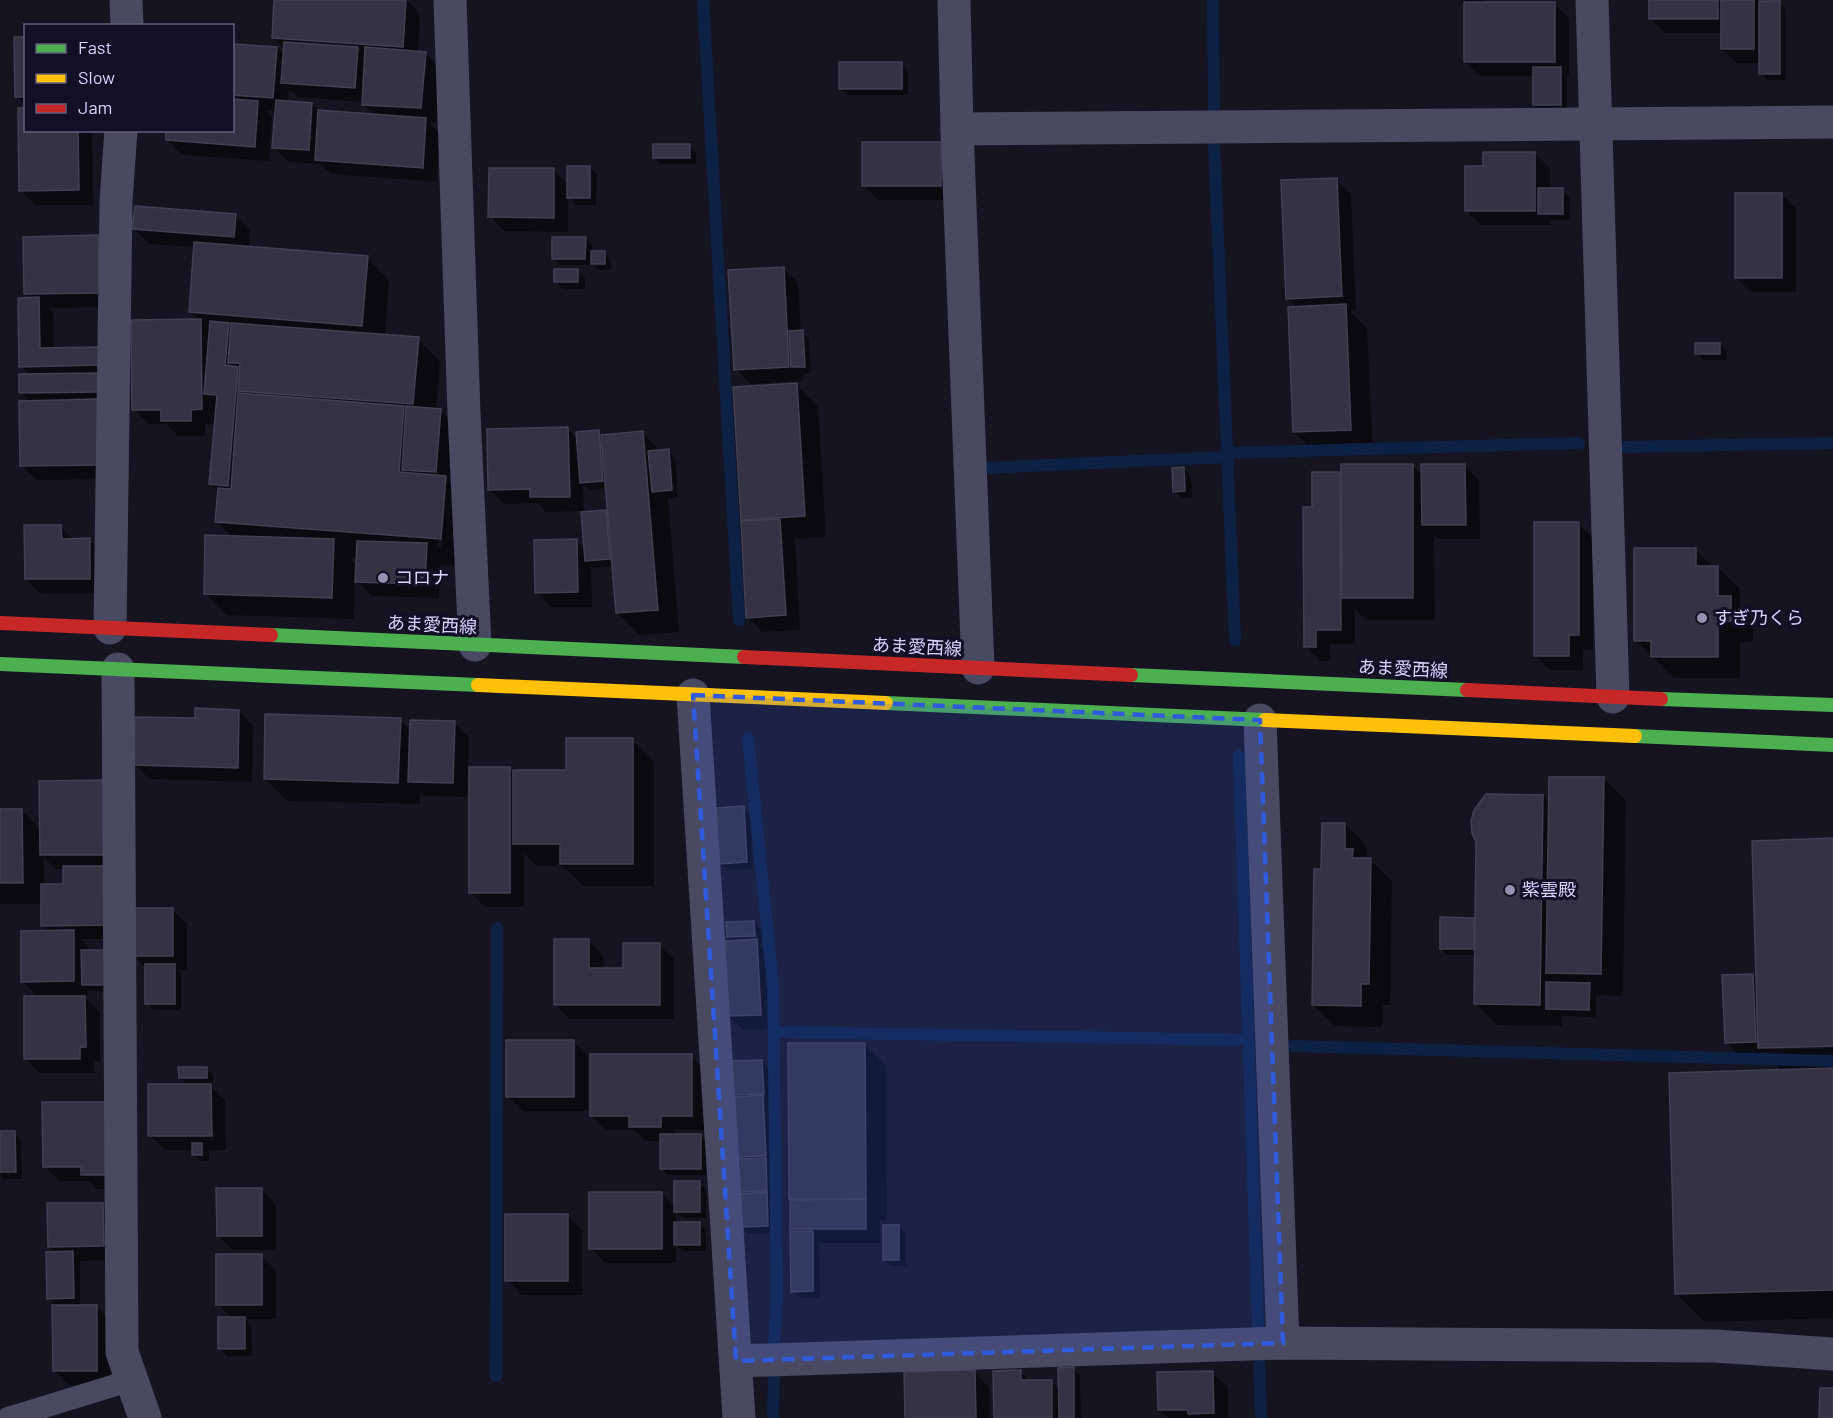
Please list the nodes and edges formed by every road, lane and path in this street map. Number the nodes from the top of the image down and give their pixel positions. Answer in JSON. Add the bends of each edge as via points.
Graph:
{"nodes":[{"id":1,"x":126,"y":0,"type":"edge"},
{"id":2,"x":450,"y":0,"type":"edge"},
{"id":3,"x":954,"y":0,"type":"edge"},
{"id":4,"x":1592,"y":0,"type":"edge"},
{"id":5,"x":127,"y":24,"type":"edge"},
{"id":6,"x":1833,"y":122,"type":"edge"},
{"id":7,"x":1596,"y":123,"type":"junction"},
{"id":8,"x":957,"y":129,"type":"junction"},
{"id":9,"x":121,"y":132,"type":"edge"},
{"id":10,"x":0,"y":623,"type":"edge"},
{"id":11,"x":110,"y":628,"type":"junction"},
{"id":12,"x":475,"y":645,"type":"junction"},
{"id":13,"x":0,"y":664,"type":"edge"},
{"id":14,"x":978,"y":668,"type":"junction"},
{"id":15,"x":118,"y":669,"type":"junction"},
{"id":16,"x":693,"y":695,"type":"junction"},
{"id":17,"x":1613,"y":697,"type":"junction"},
{"id":18,"x":1833,"y":705,"type":"edge"},
{"id":19,"x":1260,"y":720,"type":"junction"},
{"id":20,"x":1833,"y":745,"type":"edge"},
{"id":21,"x":1267,"y":1343,"type":"junction"},
{"id":22,"x":1833,"y":1354,"type":"edge"},
{"id":23,"x":736,"y":1361,"type":"junction"},
{"id":24,"x":132,"y":1380,"type":"junction"},
{"id":25,"x":739,"y":1410,"type":"edge"},
{"id":26,"x":8,"y":1418,"type":"edge"},
{"id":27,"x":145,"y":1418,"type":"edge"}],
"edges":[{"from":1,"to":5,"type":"street"},
{"from":2,"to":12,"type":"street"},
{"from":3,"to":8,"type":"street"},
{"from":4,"to":7,"type":"street"},
{"from":6,"to":7,"type":"street"},
{"from":7,"to":8,"type":"street"},
{"from":7,"to":17,"type":"street"},
{"from":8,"to":14,"type":"street"},
{"from":9,"to":11,"type":"street","via":[[116,201]]},
{"from":10,"to":11,"type":"main road","name":"あま愛西線"},
{"from":11,"to":12,"type":"main road","name":"あま愛西線"},
{"from":12,"to":14,"type":"main road","name":"あま愛西線"},
{"from":13,"to":15,"type":"main road"},
{"from":14,"to":17,"type":"main road","name":"あま愛西線"},
{"from":15,"to":16,"type":"main road"},
{"from":15,"to":24,"type":"street","via":[[122,1352]]},
{"from":16,"to":19,"type":"main road"},
{"from":16,"to":23,"type":"street"},
{"from":17,"to":18,"type":"main road","name":"あま愛西線"},
{"from":19,"to":20,"type":"main road"},
{"from":19,"to":21,"type":"street"},
{"from":21,"to":22,"type":"street","via":[[1715,1346]]},
{"from":21,"to":23,"type":"street"},
{"from":23,"to":25,"type":"street"},
{"from":24,"to":26,"type":"lane"},
{"from":24,"to":27,"type":"street"}]}
